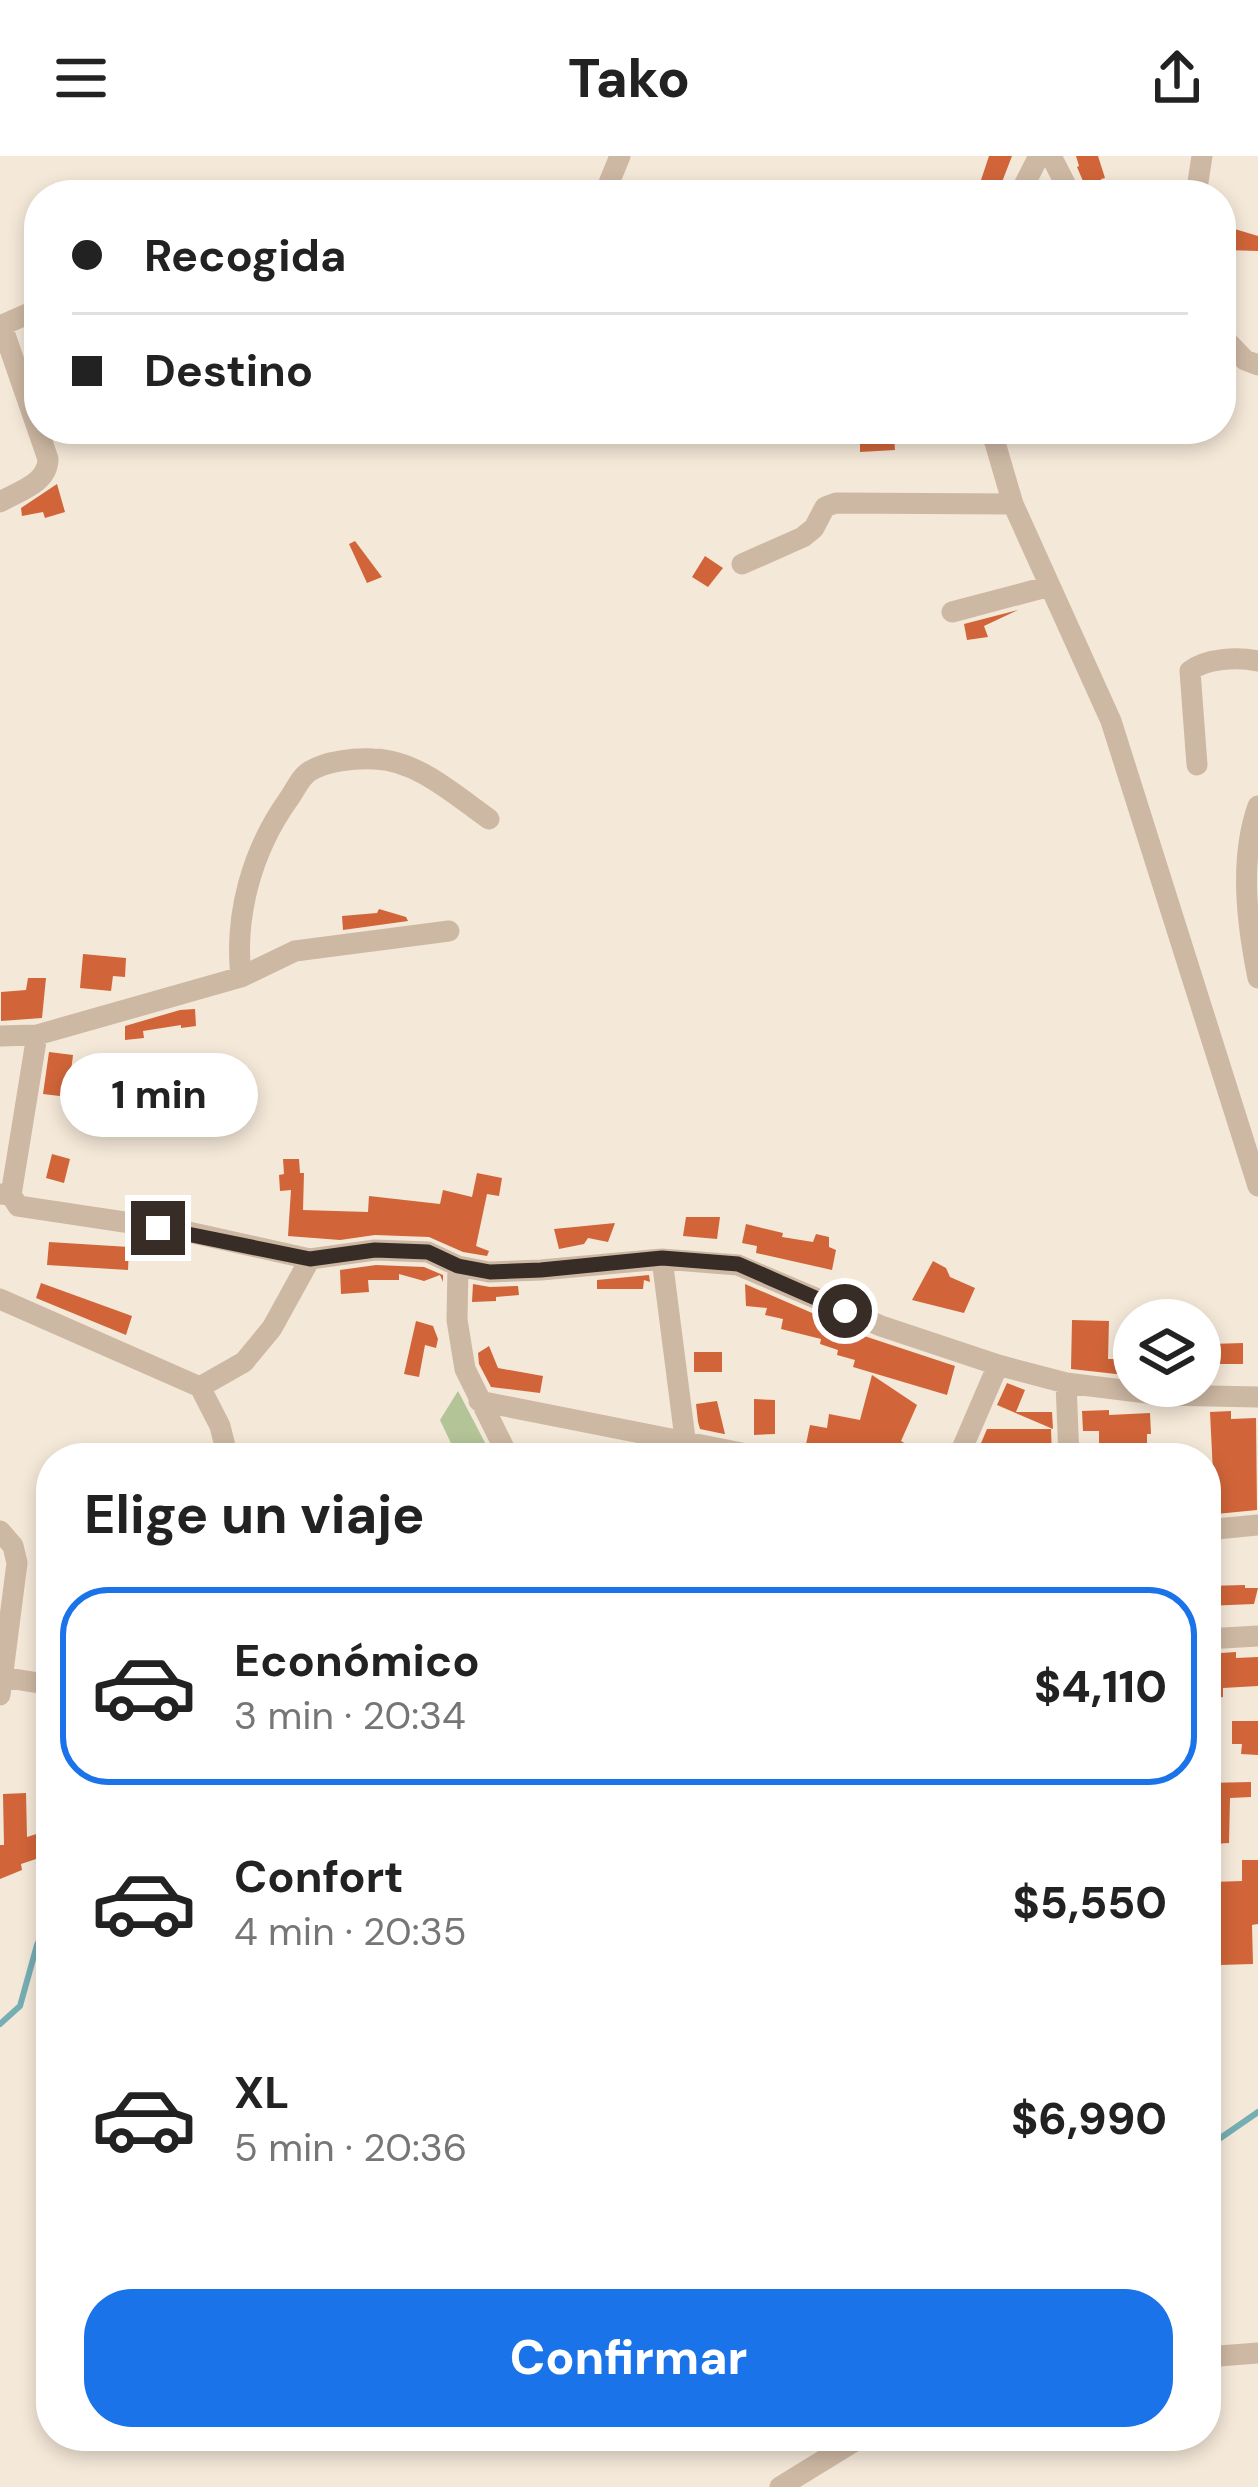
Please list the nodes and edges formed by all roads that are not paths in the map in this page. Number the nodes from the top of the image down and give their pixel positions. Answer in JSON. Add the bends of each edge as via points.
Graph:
{"nodes":[{"id":1,"x":0,"y":327,"type":"edge"},
{"id":2,"x":24,"y":390,"type":"edge"},
{"id":3,"x":43,"y":444,"type":"edge"},
{"id":4,"x":995,"y":444,"type":"edge"},
{"id":5,"x":0,"y":502,"type":"edge"},
{"id":6,"x":1013,"y":504,"type":"junction"},
{"id":7,"x":742,"y":564,"type":"dead end"},
{"id":8,"x":1050,"y":586,"type":"junction"},
{"id":9,"x":952,"y":612,"type":"dead end"},
{"id":10,"x":1258,"y":661,"type":"edge"},
{"id":11,"x":1197,"y":766,"type":"dead end"},
{"id":12,"x":1258,"y":806,"type":"edge"},
{"id":13,"x":489,"y":819,"type":"dead end"},
{"id":14,"x":449,"y":931,"type":"dead end"},
{"id":15,"x":242,"y":977,"type":"junction"},
{"id":16,"x":1258,"y":978,"type":"edge"},
{"id":17,"x":37,"y":1035,"type":"junction"},
{"id":18,"x":0,"y":1036,"type":"edge"},
{"id":19,"x":1258,"y":1186,"type":"edge"},
{"id":20,"x":5,"y":1194,"type":"edge"},
{"id":21,"x":662,"y":1258,"type":"junction"},
{"id":22,"x":310,"y":1259,"type":"junction"},
{"id":23,"x":458,"y":1266,"type":"junction"},
{"id":24,"x":0,"y":1298,"type":"edge"},
{"id":25,"x":998,"y":1365,"type":"junction"},
{"id":26,"x":1066,"y":1383,"type":"junction"},
{"id":27,"x":200,"y":1387,"type":"junction"},
{"id":28,"x":1258,"y":1397,"type":"edge"},
{"id":29,"x":479,"y":1401,"type":"junction"},
{"id":30,"x":224,"y":1443,"type":"edge"},
{"id":31,"x":501,"y":1443,"type":"edge"},
{"id":32,"x":656,"y":1443,"type":"edge"},
{"id":33,"x":685,"y":1443,"type":"edge"},
{"id":34,"x":964,"y":1443,"type":"edge"},
{"id":35,"x":1068,"y":1443,"type":"edge"},
{"id":36,"x":1258,"y":1525,"type":"edge"},
{"id":37,"x":1221,"y":1529,"type":"edge"},
{"id":38,"x":0,"y":1531,"type":"edge"},
{"id":39,"x":1258,"y":1636,"type":"edge"},
{"id":40,"x":1221,"y":1638,"type":"edge"},
{"id":41,"x":36,"y":1685,"type":"edge"},
{"id":42,"x":1,"y":1686,"type":"edge"},
{"id":43,"x":1258,"y":2354,"type":"edge"},
{"id":44,"x":1221,"y":2356,"type":"edge"},
{"id":45,"x":839,"y":2451,"type":"edge"},
{"id":46,"x":780,"y":2487,"type":"edge"}],
"edges":[{"from":1,"to":2,"type":"street"},
{"from":3,"to":5,"type":"street","via":[[43,477]]},
{"from":4,"to":6,"type":"street"},
{"from":6,"to":7,"type":"street","via":[[836,502],[803,537]]},
{"from":6,"to":8,"type":"street"},
{"from":8,"to":9,"type":"street"},
{"from":8,"to":19,"type":"street","via":[[1111,721]]},
{"from":10,"to":11,"type":"street","via":[[1190,670]]},
{"from":12,"to":16,"type":"street","via":[[1247,885]]},
{"from":13,"to":15,"type":"street","via":[[419,771],[377,758],[306,772],[272,822],[244,896]]},
{"from":14,"to":15,"type":"street","via":[[295,951]]},
{"from":15,"to":17,"type":"street"},
{"from":17,"to":18,"type":"street"},
{"from":17,"to":20,"type":"street"},
{"from":20,"to":22,"type":"street","via":[[17,1206]]},
{"from":21,"to":23,"type":"street","via":[[490,1272]]},
{"from":21,"to":25,"type":"street","via":[[738,1264],[881,1326]]},
{"from":21,"to":33,"type":"street"},
{"from":22,"to":23,"type":"street","via":[[428,1252]]},
{"from":22,"to":27,"type":"street","via":[[244,1362]]},
{"from":23,"to":29,"type":"street","via":[[457,1320]]},
{"from":24,"to":27,"type":"street"},
{"from":25,"to":26,"type":"street"},
{"from":25,"to":34,"type":"street"},
{"from":26,"to":28,"type":"street"},
{"from":26,"to":35,"type":"street"},
{"from":27,"to":30,"type":"street"},
{"from":29,"to":31,"type":"street"},
{"from":29,"to":32,"type":"street"},
{"from":36,"to":37,"type":"street"},
{"from":38,"to":42,"type":"street","via":[[17,1563]]},
{"from":39,"to":40,"type":"street"},
{"from":41,"to":42,"type":"street"},
{"from":43,"to":44,"type":"street"},
{"from":45,"to":46,"type":"street"}]}
